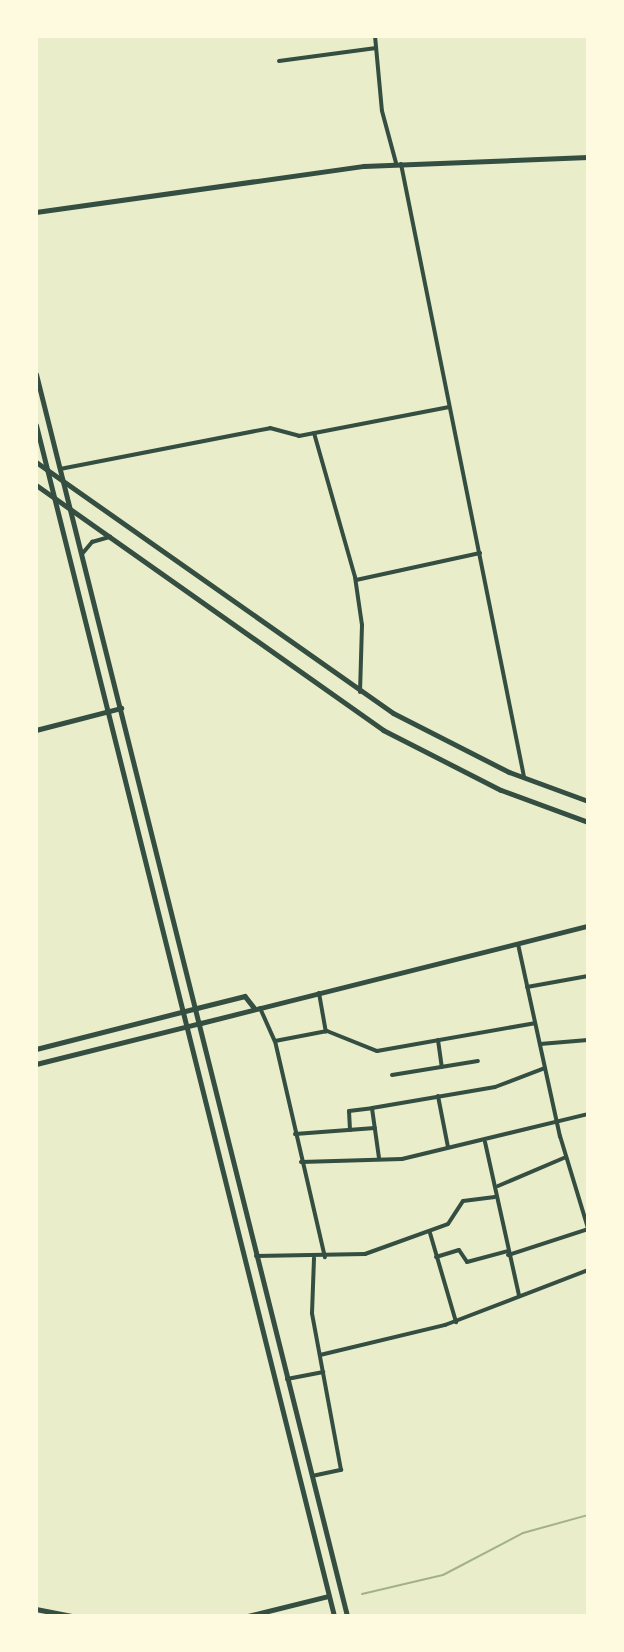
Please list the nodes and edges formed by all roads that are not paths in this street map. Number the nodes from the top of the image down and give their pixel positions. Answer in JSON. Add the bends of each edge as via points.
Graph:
{"nodes":[{"id":1,"x":376,"y":36,"type":"edge"},
{"id":2,"x":376,"y":48,"type":"junction"},
{"id":3,"x":279,"y":61,"type":"dead end"},
{"id":4,"x":588,"y":157,"type":"edge"},
{"id":5,"x":398,"y":163,"type":"junction"},
{"id":6,"x":36,"y":212,"type":"edge"},
{"id":7,"x":36,"y":374,"type":"edge"},
{"id":8,"x":448,"y":407,"type":"junction"},
{"id":9,"x":36,"y":426,"type":"edge"},
{"id":10,"x":314,"y":433,"type":"junction"},
{"id":11,"x":36,"y":462,"type":"edge"},
{"id":12,"x":47,"y":469,"type":"junction"},
{"id":13,"x":60,"y":469,"type":"junction"},
{"id":14,"x":63,"y":479,"type":"junction"},
{"id":15,"x":36,"y":485,"type":"edge"},
{"id":16,"x":54,"y":497,"type":"junction"},
{"id":17,"x":70,"y":508,"type":"junction"},
{"id":18,"x":113,"y":538,"type":"junction"},
{"id":19,"x":480,"y":553,"type":"junction"},
{"id":20,"x":82,"y":555,"type":"junction"},
{"id":21,"x":356,"y":580,"type":"junction"},
{"id":22,"x":360,"y":692,"type":"junction"},
{"id":23,"x":121,"y":708,"type":"junction"},
{"id":24,"x":108,"y":711,"type":"junction"},
{"id":25,"x":36,"y":730,"type":"edge"},
{"id":26,"x":524,"y":778,"type":"junction"},
{"id":27,"x":588,"y":801,"type":"edge"},
{"id":28,"x":588,"y":822,"type":"edge"},
{"id":29,"x":588,"y":926,"type":"edge"},
{"id":30,"x":518,"y":944,"type":"junction"},
{"id":31,"x":588,"y":976,"type":"edge"},
{"id":32,"x":527,"y":987,"type":"junction"},
{"id":33,"x":319,"y":993,"type":"junction"},
{"id":34,"x":197,"y":1008,"type":"junction"},
{"id":35,"x":258,"y":1009,"type":"junction"},
{"id":36,"x":185,"y":1011,"type":"junction"},
{"id":37,"x":201,"y":1023,"type":"junction"},
{"id":38,"x":535,"y":1023,"type":"junction"},
{"id":39,"x":189,"y":1026,"type":"junction"},
{"id":40,"x":326,"y":1031,"type":"junction"},
{"id":41,"x":438,"y":1040,"type":"junction"},
{"id":42,"x":588,"y":1040,"type":"edge"},
{"id":43,"x":275,"y":1041,"type":"junction"},
{"id":44,"x":540,"y":1044,"type":"junction"},
{"id":45,"x":36,"y":1049,"type":"edge"},
{"id":46,"x":478,"y":1061,"type":"dead end"},
{"id":47,"x":36,"y":1064,"type":"edge"},
{"id":48,"x":442,"y":1067,"type":"junction"},
{"id":49,"x":545,"y":1068,"type":"junction"},
{"id":50,"x":392,"y":1075,"type":"dead end"},
{"id":51,"x":438,"y":1095,"type":"junction"},
{"id":52,"x":372,"y":1108,"type":"junction"},
{"id":53,"x":588,"y":1114,"type":"edge"},
{"id":54,"x":557,"y":1123,"type":"junction"},
{"id":55,"x":375,"y":1128,"type":"junction"},
{"id":56,"x":350,"y":1130,"type":"junction"},
{"id":57,"x":295,"y":1134,"type":"junction"},
{"id":58,"x":485,"y":1142,"type":"junction"},
{"id":59,"x":448,"y":1148,"type":"junction"},
{"id":60,"x":566,"y":1157,"type":"junction"},
{"id":61,"x":379,"y":1158,"type":"junction"},
{"id":62,"x":302,"y":1162,"type":"junction"},
{"id":63,"x":498,"y":1186,"type":"junction"},
{"id":64,"x":495,"y":1197,"type":"junction"},
{"id":65,"x":588,"y":1228,"type":"edge"},
{"id":66,"x":430,"y":1233,"type":"junction"},
{"id":67,"x":508,"y":1253,"type":"junction"},
{"id":68,"x":255,"y":1256,"type":"junction"},
{"id":69,"x":325,"y":1257,"type":"junction"},
{"id":70,"x":436,"y":1257,"type":"junction"},
{"id":71,"x":314,"y":1258,"type":"junction"},
{"id":72,"x":588,"y":1270,"type":"edge"},
{"id":73,"x":519,"y":1295,"type":"junction"},
{"id":74,"x":456,"y":1322,"type":"junction"},
{"id":75,"x":320,"y":1355,"type":"junction"},
{"id":76,"x":323,"y":1372,"type":"junction"},
{"id":77,"x":286,"y":1379,"type":"junction"},
{"id":78,"x":312,"y":1476,"type":"junction"},
{"id":79,"x":329,"y":1596,"type":"junction"},
{"id":80,"x":36,"y":1609,"type":"edge"},
{"id":81,"x":71,"y":1616,"type":"edge"},
{"id":82,"x":248,"y":1616,"type":"edge"},
{"id":83,"x":334,"y":1616,"type":"edge"},
{"id":84,"x":346,"y":1616,"type":"edge"}],
"edges":[{"from":1,"to":2,"type":"street"},
{"from":2,"to":3,"type":"street"},
{"from":2,"to":5,"type":"street","via":[[382,111]]},
{"from":4,"to":5,"type":"street"},
{"from":5,"to":6,"type":"street"},
{"from":5,"to":8,"type":"street"},
{"from":7,"to":13,"type":"main road"},
{"from":8,"to":10,"type":"street"},
{"from":8,"to":19,"type":"street"},
{"from":9,"to":12,"type":"main road"},
{"from":10,"to":13,"type":"street","via":[[299,436],[270,428]]},
{"from":10,"to":21,"type":"street"},
{"from":11,"to":12,"type":"main road"},
{"from":12,"to":14,"type":"main road"},
{"from":12,"to":16,"type":"main road"},
{"from":13,"to":14,"type":"main road"},
{"from":14,"to":17,"type":"main road"},
{"from":14,"to":22,"type":"main road"},
{"from":15,"to":16,"type":"main road"},
{"from":16,"to":17,"type":"main road"},
{"from":16,"to":24,"type":"main road"},
{"from":17,"to":18,"type":"main road"},
{"from":17,"to":20,"type":"main road"},
{"from":18,"to":20,"type":"street","via":[[96,539]]},
{"from":18,"to":28,"type":"main road","via":[[383,730],[501,790]]},
{"from":19,"to":21,"type":"street"},
{"from":19,"to":26,"type":"street"},
{"from":20,"to":23,"type":"main road"},
{"from":21,"to":22,"type":"street","via":[[363,639]]},
{"from":22,"to":26,"type":"main road","via":[[440,739]]},
{"from":23,"to":24,"type":"street"},
{"from":23,"to":34,"type":"main road"},
{"from":24,"to":25,"type":"street"},
{"from":24,"to":36,"type":"main road"},
{"from":26,"to":27,"type":"main road"},
{"from":29,"to":30,"type":"street"},
{"from":30,"to":32,"type":"street"},
{"from":30,"to":33,"type":"street"},
{"from":31,"to":32,"type":"street"},
{"from":32,"to":38,"type":"street"},
{"from":33,"to":35,"type":"street"},
{"from":33,"to":40,"type":"street"},
{"from":34,"to":35,"type":"street","via":[[244,996]]},
{"from":34,"to":36,"type":"main road"},
{"from":34,"to":37,"type":"main road"},
{"from":35,"to":37,"type":"street"},
{"from":35,"to":43,"type":"street"},
{"from":36,"to":39,"type":"main road"},
{"from":36,"to":45,"type":"main road"},
{"from":37,"to":39,"type":"main road"},
{"from":37,"to":68,"type":"main road"},
{"from":38,"to":41,"type":"street"},
{"from":38,"to":44,"type":"street"},
{"from":39,"to":47,"type":"main road"},
{"from":39,"to":79,"type":"main road","via":[[257,1321]]},
{"from":40,"to":41,"type":"street","via":[[372,1051]]},
{"from":40,"to":43,"type":"street"},
{"from":41,"to":48,"type":"street"},
{"from":42,"to":44,"type":"street"},
{"from":43,"to":57,"type":"street"},
{"from":44,"to":49,"type":"street"},
{"from":46,"to":48,"type":"street"},
{"from":48,"to":50,"type":"street"},
{"from":49,"to":51,"type":"street","via":[[495,1087]]},
{"from":49,"to":54,"type":"street"},
{"from":51,"to":52,"type":"street"},
{"from":51,"to":59,"type":"street"},
{"from":52,"to":55,"type":"street"},
{"from":52,"to":56,"type":"street","via":[[349,1111]]},
{"from":53,"to":54,"type":"street"},
{"from":54,"to":58,"type":"street"},
{"from":54,"to":60,"type":"street"},
{"from":55,"to":56,"type":"street"},
{"from":55,"to":61,"type":"street"},
{"from":56,"to":57,"type":"street"},
{"from":57,"to":62,"type":"street"},
{"from":58,"to":59,"type":"street"},
{"from":58,"to":63,"type":"street"},
{"from":59,"to":61,"type":"street","via":[[402,1159]]},
{"from":60,"to":63,"type":"street"},
{"from":60,"to":65,"type":"street"},
{"from":61,"to":62,"type":"street"},
{"from":62,"to":69,"type":"street"},
{"from":63,"to":64,"type":"street"},
{"from":64,"to":66,"type":"street","via":[[463,1201],[452,1221]]},
{"from":64,"to":67,"type":"street"},
{"from":65,"to":67,"type":"street"},
{"from":66,"to":69,"type":"street","via":[[365,1254]]},
{"from":66,"to":70,"type":"street"},
{"from":67,"to":70,"type":"street","via":[[467,1262],[459,1250]]},
{"from":67,"to":73,"type":"street"},
{"from":68,"to":71,"type":"street"},
{"from":68,"to":77,"type":"main road"},
{"from":69,"to":71,"type":"street"},
{"from":70,"to":74,"type":"street"},
{"from":71,"to":75,"type":"street","via":[[312,1313]]},
{"from":72,"to":73,"type":"street"},
{"from":73,"to":74,"type":"street"},
{"from":74,"to":75,"type":"street"},
{"from":75,"to":76,"type":"street"},
{"from":76,"to":77,"type":"street"},
{"from":76,"to":78,"type":"street","via":[[341,1470]]},
{"from":77,"to":78,"type":"main road"},
{"from":78,"to":84,"type":"main road"},
{"from":79,"to":82,"type":"street"},
{"from":79,"to":83,"type":"main road"},
{"from":80,"to":81,"type":"street"}]}
